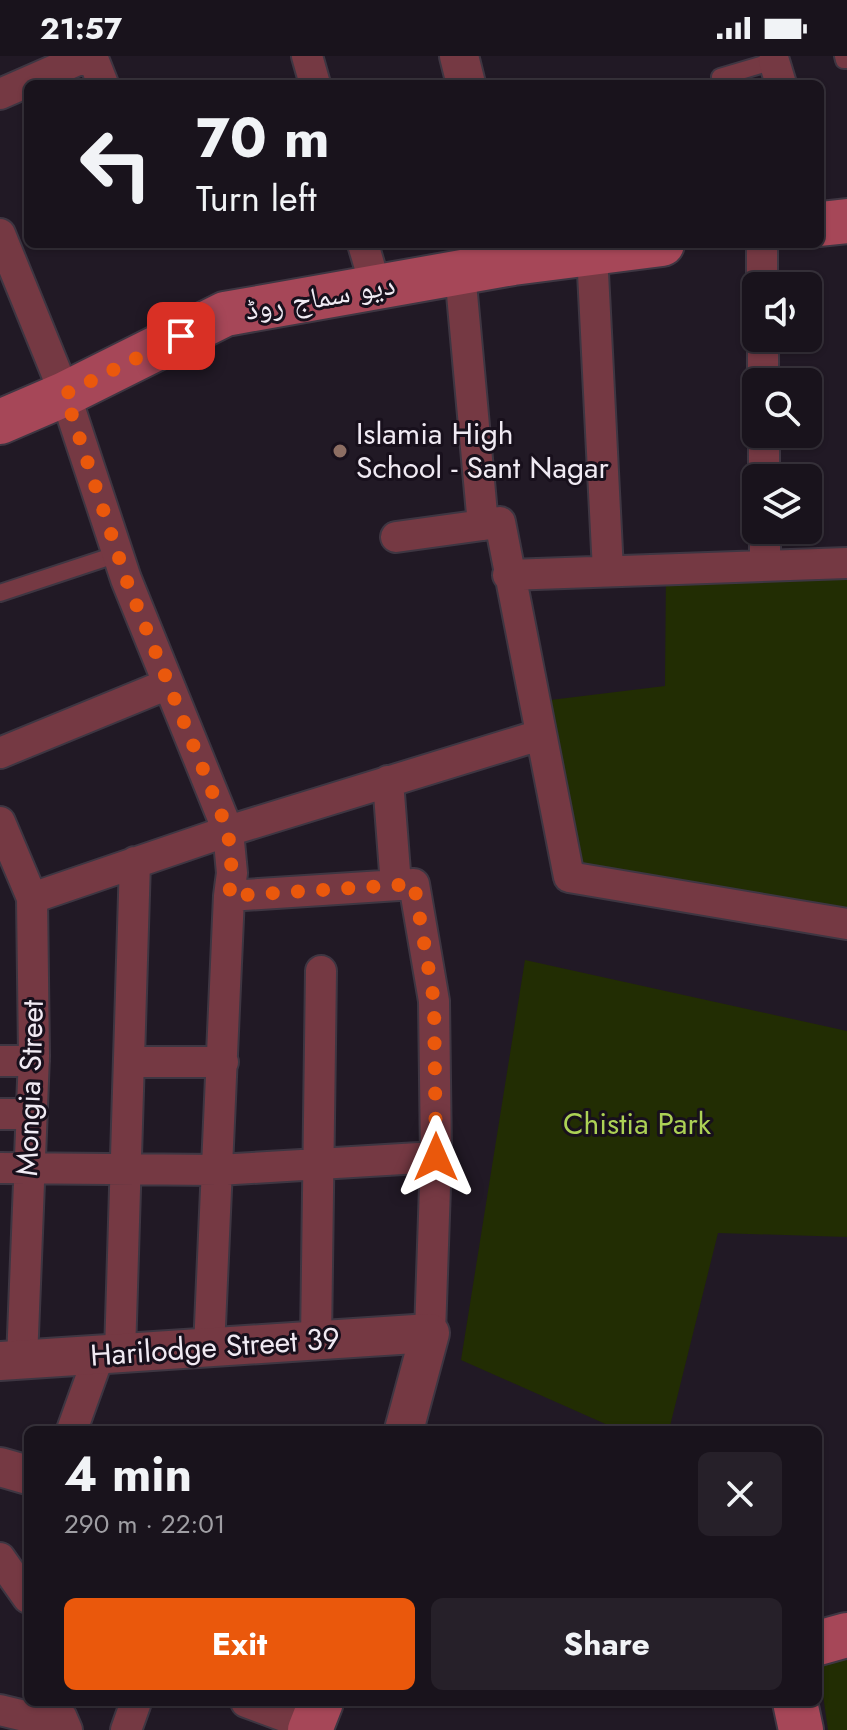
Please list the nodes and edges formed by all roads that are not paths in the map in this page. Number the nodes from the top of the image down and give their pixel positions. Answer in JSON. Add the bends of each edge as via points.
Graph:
{"nodes":[{"id":1,"x":90,"y":56,"type":"edge"},
{"id":2,"x":307,"y":56,"type":"edge"},
{"id":3,"x":459,"y":56,"type":"edge"},
{"id":4,"x":778,"y":73,"type":"edge"},
{"id":5,"x":720,"y":77,"type":"dead end"},
{"id":6,"x":33,"y":80,"type":"edge"},
{"id":7,"x":101,"y":80,"type":"edge"},
{"id":8,"x":314,"y":80,"type":"edge"},
{"id":9,"x":465,"y":80,"type":"edge"},
{"id":10,"x":24,"y":84,"type":"edge"},
{"id":11,"x":0,"y":94,"type":"edge"},
{"id":12,"x":9,"y":243,"type":"edge"},
{"id":13,"x":364,"y":248,"type":"edge"},
{"id":14,"x":631,"y":248,"type":"edge"},
{"id":15,"x":762,"y":248,"type":"edge"},
{"id":16,"x":592,"y":253,"type":"junction"},
{"id":17,"x":511,"y":254,"type":"edge"},
{"id":18,"x":460,"y":272,"type":"junction"},
{"id":19,"x":762,"y":272,"type":"edge"},
{"id":20,"x":376,"y":288,"type":"junction"},
{"id":21,"x":65,"y":394,"type":"junction"},
{"id":22,"x":0,"y":422,"type":"edge"},
{"id":23,"x":483,"y":525,"type":"junction"},
{"id":24,"x":396,"y":537,"type":"dead end"},
{"id":25,"x":765,"y":544,"type":"edge"},
{"id":26,"x":118,"y":554,"type":"junction"},
{"id":27,"x":847,"y":563,"type":"edge"},
{"id":28,"x":765,"y":566,"type":"junction"},
{"id":29,"x":608,"y":571,"type":"junction"},
{"id":30,"x":508,"y":575,"type":"junction"},
{"id":31,"x":0,"y":593,"type":"edge"},
{"id":32,"x":168,"y":684,"type":"junction"},
{"id":33,"x":540,"y":735,"type":"junction"},
{"id":34,"x":0,"y":753,"type":"edge"},
{"id":35,"x":388,"y":781,"type":"junction"},
{"id":36,"x":0,"y":822,"type":"edge"},
{"id":37,"x":228,"y":831,"type":"junction"},
{"id":38,"x":135,"y":862,"type":"junction"},
{"id":39,"x":405,"y":884,"type":"junction"},
{"id":40,"x":229,"y":896,"type":"junction"},
{"id":41,"x":32,"y":898,"type":"junction"},
{"id":42,"x":847,"y":924,"type":"edge"},
{"id":43,"x":321,"y":971,"type":"dead end"},
{"id":44,"x":0,"y":1061,"type":"edge"},
{"id":45,"x":34,"y":1061,"type":"junction"},
{"id":46,"x":129,"y":1062,"type":"junction"},
{"id":47,"x":223,"y":1062,"type":"junction"},
{"id":48,"x":0,"y":1114,"type":"edge"},
{"id":49,"x":32,"y":1114,"type":"junction"},
{"id":50,"x":436,"y":1157,"type":"junction"},
{"id":51,"x":318,"y":1163,"type":"junction"},
{"id":52,"x":14,"y":1168,"type":"edge"},
{"id":53,"x":126,"y":1168,"type":"junction"},
{"id":54,"x":218,"y":1170,"type":"junction"},
{"id":55,"x":430,"y":1333,"type":"junction"},
{"id":56,"x":316,"y":1341,"type":"junction"},
{"id":57,"x":209,"y":1348,"type":"junction"},
{"id":58,"x":110,"y":1354,"type":"junction"},
{"id":59,"x":11,"y":1360,"type":"edge"},
{"id":60,"x":74,"y":1426,"type":"edge"},
{"id":61,"x":405,"y":1426,"type":"edge"},
{"id":62,"x":0,"y":1467,"type":"edge"},
{"id":63,"x":24,"y":1474,"type":"edge"},
{"id":64,"x":0,"y":1558,"type":"edge"},
{"id":65,"x":24,"y":1592,"type":"edge"},
{"id":66,"x":847,"y":1635,"type":"edge"},
{"id":67,"x":822,"y":1642,"type":"edge"},
{"id":68,"x":135,"y":1706,"type":"edge"},
{"id":69,"x":262,"y":1706,"type":"edge"},
{"id":70,"x":796,"y":1706,"type":"edge"},
{"id":71,"x":0,"y":1710,"type":"edge"},
{"id":72,"x":314,"y":1719,"type":"edge"},
{"id":73,"x":67,"y":1730,"type":"edge"},
{"id":74,"x":126,"y":1730,"type":"edge"},
{"id":75,"x":801,"y":1730,"type":"edge"}],
"edges":[{"from":1,"to":6,"type":"street"},
{"from":1,"to":7,"type":"street"},
{"from":2,"to":8,"type":"street"},
{"from":3,"to":9,"type":"street"},
{"from":4,"to":5,"type":"lane"},
{"from":10,"to":11,"type":"street"},
{"from":12,"to":21,"type":"street"},
{"from":13,"to":20,"type":"street"},
{"from":14,"to":16,"type":"main road","name":"دیو سماج روڈ"},
{"from":15,"to":19,"type":"street"},
{"from":16,"to":17,"type":"main road","name":"دیو سماج روڈ"},
{"from":16,"to":29,"type":"street"},
{"from":17,"to":18,"type":"main road","name":"دیو سماج روڈ"},
{"from":18,"to":20,"type":"main road","name":"دیو سماج روڈ"},
{"from":18,"to":23,"type":"street"},
{"from":20,"to":21,"type":"main road","name":"دیو سماج روڈ","via":[[225,314]]},
{"from":21,"to":22,"type":"main road","name":"دیو سماج روڈ"},
{"from":21,"to":26,"type":"street"},
{"from":23,"to":24,"type":"street"},
{"from":23,"to":30,"type":"street","via":[[500,522]]},
{"from":25,"to":28,"type":"street"},
{"from":26,"to":31,"type":"lane"},
{"from":26,"to":32,"type":"street"},
{"from":27,"to":28,"type":"street"},
{"from":28,"to":29,"type":"street"},
{"from":29,"to":30,"type":"street"},
{"from":30,"to":33,"type":"street"},
{"from":32,"to":34,"type":"street"},
{"from":32,"to":37,"type":"street"},
{"from":33,"to":35,"type":"street"},
{"from":33,"to":42,"type":"street","via":[[569,877]]},
{"from":35,"to":37,"type":"street"},
{"from":35,"to":39,"type":"street"},
{"from":36,"to":41,"type":"street","name":"Mongia Street"},
{"from":37,"to":38,"type":"street"},
{"from":37,"to":40,"type":"street"},
{"from":38,"to":41,"type":"street"},
{"from":38,"to":46,"type":"street"},
{"from":39,"to":40,"type":"street"},
{"from":39,"to":50,"type":"street","via":[[434,1001]]},
{"from":40,"to":47,"type":"street"},
{"from":41,"to":45,"type":"street","name":"Mongia Street"},
{"from":43,"to":51,"type":"street"},
{"from":44,"to":45,"type":"street"},
{"from":45,"to":49,"type":"street","name":"Mongia Street"},
{"from":46,"to":47,"type":"street"},
{"from":46,"to":53,"type":"street"},
{"from":47,"to":54,"type":"street"},
{"from":48,"to":49,"type":"street"},
{"from":49,"to":52,"type":"street","name":"Mongia Street"},
{"from":50,"to":51,"type":"street"},
{"from":50,"to":55,"type":"street"},
{"from":51,"to":54,"type":"street"},
{"from":51,"to":56,"type":"street"},
{"from":52,"to":53,"type":"street"},
{"from":52,"to":59,"type":"street","name":"Mongia Street"},
{"from":53,"to":54,"type":"street"},
{"from":53,"to":58,"type":"street"},
{"from":54,"to":57,"type":"street"},
{"from":55,"to":56,"type":"street","name":"Harilodge Street 39"},
{"from":55,"to":61,"type":"street"},
{"from":56,"to":57,"type":"street","name":"Harilodge Street 39"},
{"from":57,"to":58,"type":"street","name":"Harilodge Street 39"},
{"from":58,"to":59,"type":"street","name":"Harilodge Street 39"},
{"from":58,"to":60,"type":"street"},
{"from":62,"to":63,"type":"street"},
{"from":64,"to":65,"type":"street"},
{"from":66,"to":67,"type":"main road"},
{"from":68,"to":74,"type":"street"},
{"from":69,"to":72,"type":"street"},
{"from":70,"to":75,"type":"main road"},
{"from":71,"to":73,"type":"street","via":[[33,1718],[61,1716]]}]}
